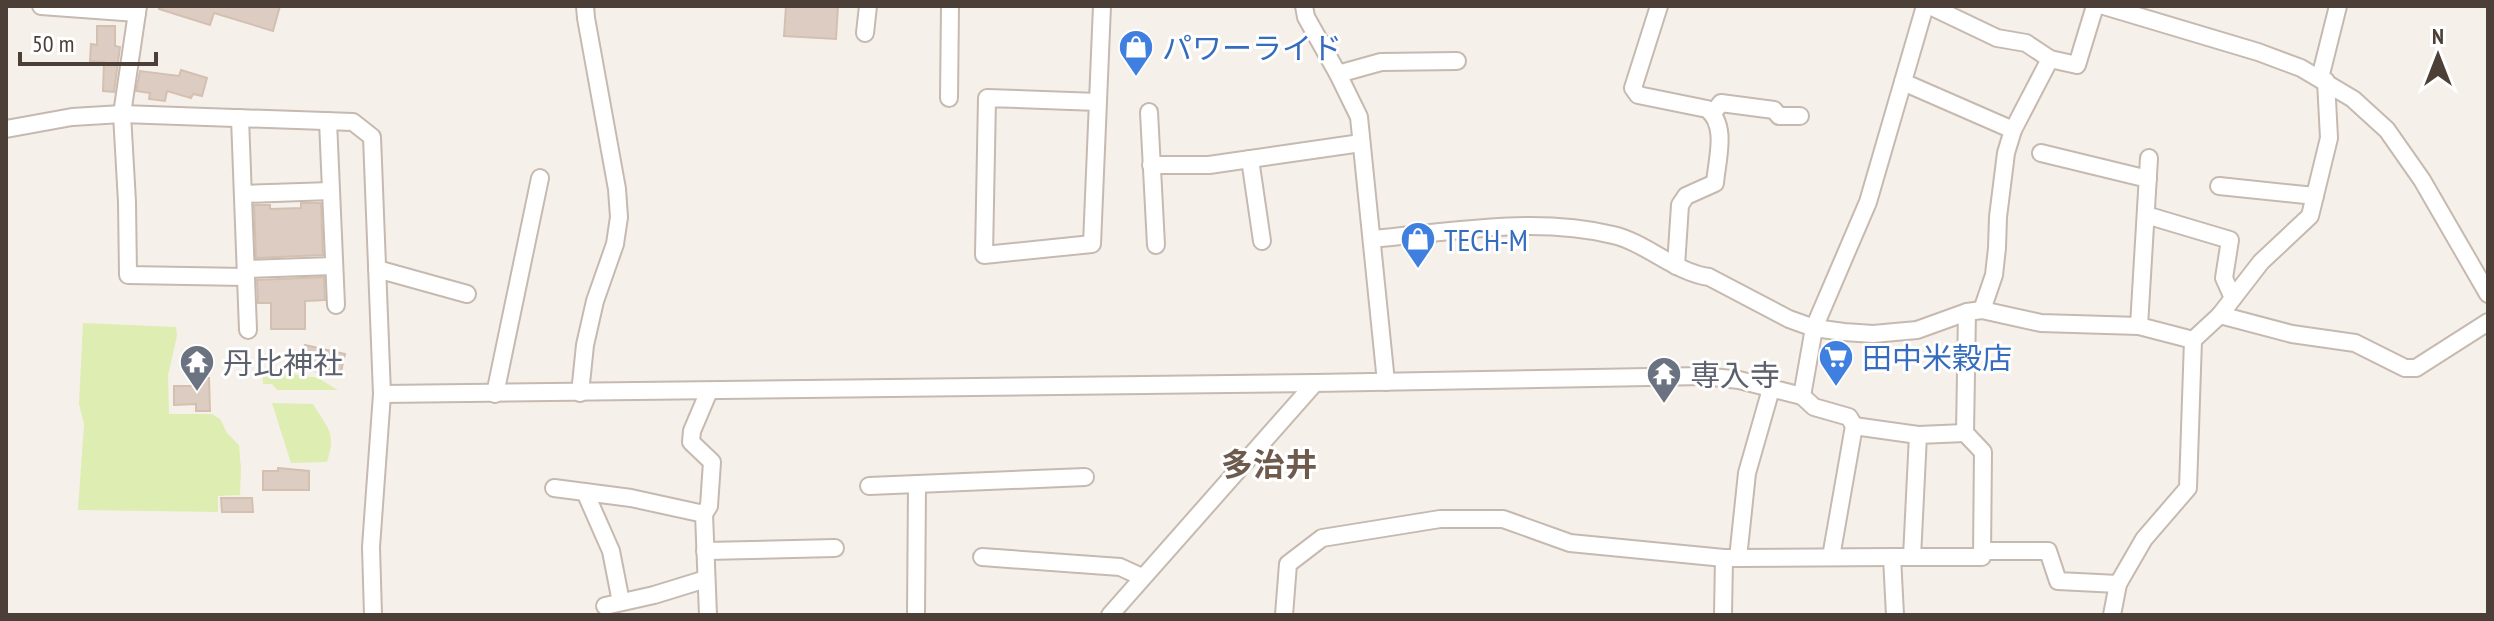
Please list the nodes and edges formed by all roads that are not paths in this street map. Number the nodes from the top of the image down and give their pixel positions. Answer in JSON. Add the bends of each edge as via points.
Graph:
{"nodes":[{"id":1,"x":41,"y":6,"type":"edge"},
{"id":2,"x":585,"y":6,"type":"edge"},
{"id":3,"x":868,"y":6,"type":"edge"},
{"id":4,"x":950,"y":6,"type":"edge"},
{"id":5,"x":1102,"y":6,"type":"edge"},
{"id":6,"x":1304,"y":6,"type":"edge"},
{"id":7,"x":1659,"y":6,"type":"edge"},
{"id":8,"x":1928,"y":6,"type":"edge"},
{"id":9,"x":2095,"y":6,"type":"edge"},
{"id":10,"x":2104,"y":6,"type":"edge"},
{"id":11,"x":2338,"y":6,"type":"edge"},
{"id":12,"x":138,"y":9,"type":"edge"},
{"id":13,"x":865,"y":33,"type":"dead end"},
{"id":14,"x":2050,"y":59,"type":"junction"},
{"id":15,"x":1457,"y":61,"type":"dead end"},
{"id":16,"x":1338,"y":74,"type":"junction"},
{"id":17,"x":2323,"y":80,"type":"junction"},
{"id":18,"x":1903,"y":82,"type":"junction"},
{"id":19,"x":949,"y":98,"type":"dead end"},
{"id":20,"x":1098,"y":102,"type":"junction"},
{"id":21,"x":1149,"y":112,"type":"dead end"},
{"id":22,"x":1713,"y":113,"type":"junction"},
{"id":23,"x":122,"y":114,"type":"junction"},
{"id":24,"x":1800,"y":116,"type":"dead end"},
{"id":25,"x":240,"y":118,"type":"junction"},
{"id":26,"x":328,"y":121,"type":"junction"},
{"id":27,"x":6,"y":129,"type":"edge"},
{"id":28,"x":2013,"y":130,"type":"junction"},
{"id":29,"x":1361,"y":143,"type":"junction"},
{"id":30,"x":2041,"y":153,"type":"dead end"},
{"id":31,"x":2149,"y":158,"type":"dead end"},
{"id":32,"x":1250,"y":159,"type":"junction"},
{"id":33,"x":1151,"y":165,"type":"junction"},
{"id":34,"x":540,"y":178,"type":"dead end"},
{"id":35,"x":2148,"y":179,"type":"junction"},
{"id":36,"x":2219,"y":186,"type":"dead end"},
{"id":37,"x":331,"y":191,"type":"junction"},
{"id":38,"x":243,"y":194,"type":"junction"},
{"id":39,"x":2315,"y":196,"type":"junction"},
{"id":40,"x":2146,"y":215,"type":"junction"},
{"id":41,"x":1372,"y":239,"type":"junction"},
{"id":42,"x":1262,"y":241,"type":"dead end"},
{"id":43,"x":1156,"y":245,"type":"dead end"},
{"id":44,"x":333,"y":266,"type":"junction"},
{"id":45,"x":1676,"y":266,"type":"junction"},
{"id":46,"x":377,"y":269,"type":"junction"},
{"id":47,"x":246,"y":273,"type":"junction"},
{"id":48,"x":467,"y":294,"type":"dead end"},
{"id":49,"x":2488,"y":294,"type":"edge"},
{"id":50,"x":2233,"y":298,"type":"junction"},
{"id":51,"x":336,"y":305,"type":"dead end"},
{"id":52,"x":1975,"y":311,"type":"junction"},
{"id":53,"x":2220,"y":315,"type":"junction"},
{"id":54,"x":2488,"y":322,"type":"edge"},
{"id":55,"x":2139,"y":326,"type":"junction"},
{"id":56,"x":1814,"y":328,"type":"junction"},
{"id":57,"x":248,"y":330,"type":"dead end"},
{"id":58,"x":2193,"y":340,"type":"junction"},
{"id":59,"x":1386,"y":382,"type":"junction"},
{"id":60,"x":1315,"y":383,"type":"junction"},
{"id":61,"x":1771,"y":389,"type":"junction"},
{"id":62,"x":709,"y":391,"type":"junction"},
{"id":63,"x":580,"y":393,"type":"junction"},
{"id":64,"x":382,"y":394,"type":"junction"},
{"id":65,"x":495,"y":394,"type":"junction"},
{"id":66,"x":1802,"y":396,"type":"junction"},
{"id":67,"x":1854,"y":426,"type":"junction"},
{"id":68,"x":1965,"y":433,"type":"junction"},
{"id":69,"x":1918,"y":435,"type":"junction"},
{"id":70,"x":1085,"y":477,"type":"dead end"},
{"id":71,"x":869,"y":486,"type":"dead end"},
{"id":72,"x":917,"y":486,"type":"junction"},
{"id":73,"x":554,"y":488,"type":"dead end"},
{"id":74,"x":585,"y":492,"type":"junction"},
{"id":75,"x":704,"y":514,"type":"junction"},
{"id":76,"x":835,"y":548,"type":"dead end"},
{"id":77,"x":705,"y":551,"type":"junction"},
{"id":78,"x":1982,"y":551,"type":"junction"},
{"id":79,"x":982,"y":557,"type":"dead end"},
{"id":80,"x":1831,"y":557,"type":"junction"},
{"id":81,"x":1892,"y":557,"type":"junction"},
{"id":82,"x":1912,"y":557,"type":"junction"},
{"id":83,"x":1731,"y":558,"type":"junction"},
{"id":84,"x":1142,"y":577,"type":"junction"},
{"id":85,"x":706,"y":579,"type":"junction"},
{"id":86,"x":2118,"y":584,"type":"junction"},
{"id":87,"x":373,"y":615,"type":"edge"},
{"id":88,"x":708,"y":615,"type":"edge"},
{"id":89,"x":916,"y":615,"type":"edge"},
{"id":90,"x":1110,"y":615,"type":"edge"},
{"id":91,"x":1284,"y":615,"type":"edge"},
{"id":92,"x":1723,"y":615,"type":"edge"},
{"id":93,"x":1895,"y":615,"type":"edge"},
{"id":94,"x":2112,"y":615,"type":"edge"}],
"edges":[{"from":1,"to":12,"type":"street"},
{"from":2,"to":63,"type":"street","via":[[619,217],[585,345]]},
{"from":3,"to":13,"type":"street"},
{"from":4,"to":19,"type":"street"},
{"from":5,"to":20,"type":"street"},
{"from":6,"to":16,"type":"street"},
{"from":7,"to":22,"type":"street","via":[[1633,88],[1638,95]]},
{"from":8,"to":14,"type":"street","via":[[1997,38],[2026,43]]},
{"from":8,"to":18,"type":"street"},
{"from":9,"to":14,"type":"street","via":[[2077,65]]},
{"from":10,"to":17,"type":"street","via":[[2258,52]]},
{"from":11,"to":17,"type":"street"},
{"from":12,"to":23,"type":"street"},
{"from":14,"to":28,"type":"street"},
{"from":15,"to":16,"type":"street","via":[[1381,62]]},
{"from":16,"to":29,"type":"street","via":[[1359,117]]},
{"from":17,"to":39,"type":"street","via":[[2329,138]]},
{"from":17,"to":49,"type":"street","via":[[2387,130]]},
{"from":18,"to":28,"type":"street"},
{"from":18,"to":56,"type":"street","via":[[1868,202]]},
{"from":20,"to":20,"type":"street","via":[[987,98],[984,255],[1092,244]]},
{"from":21,"to":33,"type":"street"},
{"from":22,"to":24,"type":"street","via":[[1721,103]]},
{"from":22,"to":45,"type":"street","via":[[1720,129],[1715,183],[1686,196],[1680,205]]},
{"from":23,"to":25,"type":"street"},
{"from":23,"to":27,"type":"street"},
{"from":23,"to":47,"type":"street","via":[[128,275]]},
{"from":25,"to":26,"type":"street"},
{"from":25,"to":38,"type":"street"},
{"from":26,"to":37,"type":"street"},
{"from":26,"to":46,"type":"street","via":[[353,122],[372,137]]},
{"from":28,"to":52,"type":"street","via":[[1994,275]]},
{"from":29,"to":32,"type":"street"},
{"from":29,"to":41,"type":"street"},
{"from":30,"to":35,"type":"street"},
{"from":31,"to":35,"type":"street"},
{"from":32,"to":33,"type":"street"},
{"from":32,"to":42,"type":"street"},
{"from":33,"to":43,"type":"street"},
{"from":34,"to":65,"type":"street"},
{"from":35,"to":40,"type":"street"},
{"from":36,"to":39,"type":"street"},
{"from":37,"to":38,"type":"street"},
{"from":37,"to":44,"type":"street"},
{"from":38,"to":47,"type":"street"},
{"from":39,"to":50,"type":"street","via":[[2310,216],[2261,262]]},
{"from":40,"to":50,"type":"street","via":[[2230,240],[2224,278]]},
{"from":40,"to":55,"type":"street"},
{"from":41,"to":45,"type":"street","via":[[1521,226],[1581,228],[1618,236]]},
{"from":41,"to":59,"type":"street"},
{"from":44,"to":47,"type":"street"},
{"from":44,"to":51,"type":"street"},
{"from":45,"to":56,"type":"street"},
{"from":46,"to":48,"type":"street"},
{"from":46,"to":64,"type":"street"},
{"from":47,"to":57,"type":"street"},
{"from":50,"to":53,"type":"street"},
{"from":52,"to":55,"type":"street","via":[[2041,323]]},
{"from":52,"to":56,"type":"street","via":[[1917,330],[1873,334]]},
{"from":52,"to":68,"type":"street"},
{"from":53,"to":54,"type":"street","via":[[2355,343],[2405,368],[2416,368]]},
{"from":53,"to":58,"type":"street"},
{"from":55,"to":58,"type":"street"},
{"from":56,"to":66,"type":"street"},
{"from":58,"to":86,"type":"street","via":[[2188,488],[2144,539]]},
{"from":59,"to":60,"type":"street"},
{"from":59,"to":61,"type":"street","via":[[1704,376]]},
{"from":60,"to":62,"type":"street"},
{"from":60,"to":84,"type":"street"},
{"from":61,"to":66,"type":"street"},
{"from":61,"to":83,"type":"street","via":[[1747,473]]},
{"from":62,"to":63,"type":"street"},
{"from":62,"to":75,"type":"street","via":[[691,442],[712,462]]},
{"from":63,"to":65,"type":"street"},
{"from":64,"to":65,"type":"street"},
{"from":64,"to":87,"type":"street","via":[[371,547]]},
{"from":66,"to":67,"type":"street","via":[[1814,407],[1849,417]]},
{"from":67,"to":69,"type":"street"},
{"from":67,"to":80,"type":"street"},
{"from":68,"to":69,"type":"street"},
{"from":68,"to":78,"type":"street","via":[[1983,452]]},
{"from":69,"to":82,"type":"street"},
{"from":70,"to":72,"type":"street"},
{"from":71,"to":72,"type":"street"},
{"from":72,"to":89,"type":"street"},
{"from":73,"to":74,"type":"street"},
{"from":74,"to":75,"type":"street"},
{"from":74,"to":85,"type":"street","via":[[611,551],[613,604]]},
{"from":75,"to":77,"type":"street"},
{"from":76,"to":77,"type":"street"},
{"from":77,"to":85,"type":"street"},
{"from":78,"to":82,"type":"street","via":[[1982,557]]},
{"from":78,"to":86,"type":"street","via":[[2048,551],[2058,581]]},
{"from":79,"to":84,"type":"street","via":[[1120,567]]},
{"from":80,"to":81,"type":"street"},
{"from":80,"to":83,"type":"street"},
{"from":81,"to":82,"type":"street"},
{"from":81,"to":93,"type":"street"},
{"from":83,"to":91,"type":"street","via":[[1570,543],[1503,519],[1440,519],[1322,538],[1288,564]]},
{"from":83,"to":92,"type":"street"},
{"from":84,"to":90,"type":"street"},
{"from":85,"to":88,"type":"street"},
{"from":86,"to":94,"type":"street"}]}
